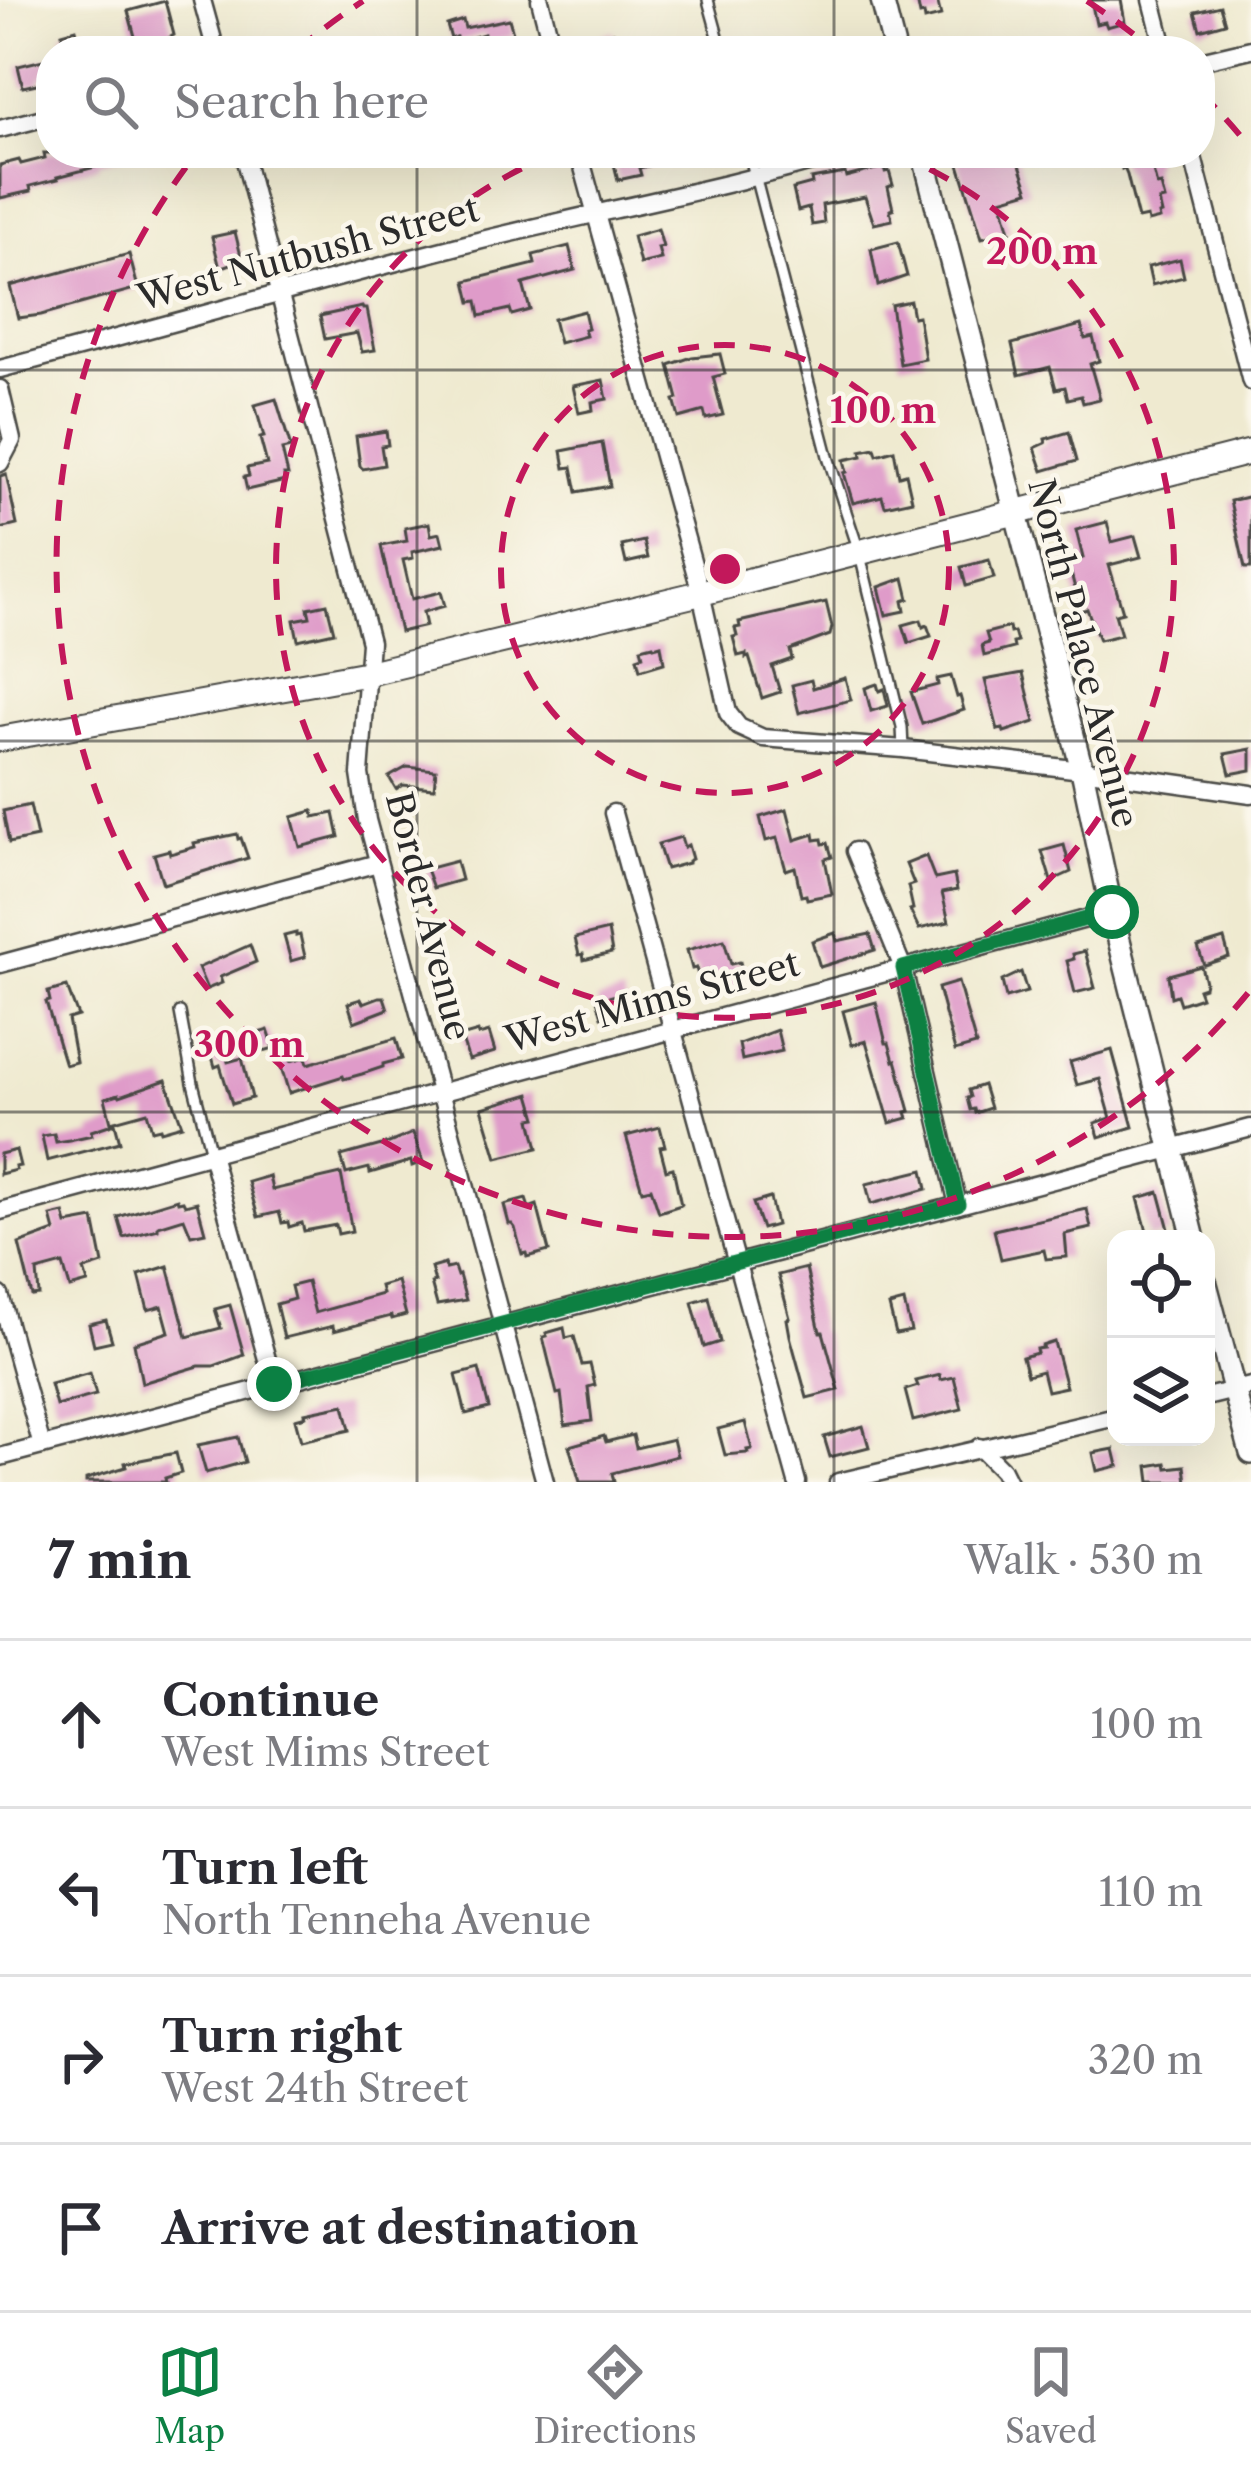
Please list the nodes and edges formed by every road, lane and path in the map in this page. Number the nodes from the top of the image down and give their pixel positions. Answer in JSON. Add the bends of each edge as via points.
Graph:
{"nodes":[{"id":1,"x":202,"y":0,"type":"edge"},
{"id":2,"x":540,"y":0,"type":"edge"},
{"id":3,"x":708,"y":0,"type":"edge"},
{"id":4,"x":882,"y":0,"type":"edge"},
{"id":5,"x":1152,"y":0,"type":"edge"},
{"id":6,"x":212,"y":36,"type":"edge"},
{"id":7,"x":549,"y":36,"type":"edge"},
{"id":8,"x":718,"y":36,"type":"edge"},
{"id":9,"x":892,"y":36,"type":"edge"},
{"id":10,"x":1162,"y":36,"type":"edge"},
{"id":11,"x":1251,"y":49,"type":"edge"},
{"id":12,"x":1215,"y":57,"type":"edge"},
{"id":13,"x":36,"y":120,"type":"edge"},
{"id":14,"x":0,"y":129,"type":"edge"},
{"id":15,"x":247,"y":168,"type":"edge"},
{"id":16,"x":583,"y":168,"type":"edge"},
{"id":17,"x":753,"y":168,"type":"edge"},
{"id":18,"x":793,"y":168,"type":"edge"},
{"id":19,"x":926,"y":168,"type":"edge"},
{"id":20,"x":1196,"y":168,"type":"edge"},
{"id":21,"x":756,"y":179,"type":"junction"},
{"id":22,"x":594,"y":213,"type":"junction"},
{"id":23,"x":278,"y":294,"type":"junction"},
{"id":24,"x":0,"y":369,"type":"edge"},
{"id":25,"x":1251,"y":382,"type":"edge"},
{"id":26,"x":0,"y":389,"type":"edge"},
{"id":27,"x":1251,"y":452,"type":"edge"},
{"id":28,"x":0,"y":463,"type":"edge"},
{"id":29,"x":1016,"y":511,"type":"junction"},
{"id":30,"x":859,"y":551,"type":"junction"},
{"id":31,"x":700,"y":592,"type":"junction"},
{"id":32,"x":369,"y":673,"type":"junction"},
{"id":33,"x":0,"y":739,"type":"edge"},
{"id":34,"x":903,"y":749,"type":"junction"},
{"id":35,"x":1082,"y":770,"type":"junction"},
{"id":36,"x":1251,"y":794,"type":"edge"},
{"id":37,"x":613,"y":813,"type":"dead end"},
{"id":38,"x":855,"y":851,"type":"dead end"},
{"id":39,"x":378,"y":863,"type":"junction"},
{"id":40,"x":1112,"y":912,"type":"junction"},
{"id":41,"x":0,"y":964,"type":"edge"},
{"id":42,"x":903,"y":968,"type":"junction"},
{"id":43,"x":180,"y":1012,"type":"dead end"},
{"id":44,"x":674,"y":1030,"type":"junction"},
{"id":45,"x":440,"y":1093,"type":"junction"},
{"id":46,"x":1251,"y":1128,"type":"edge"},
{"id":47,"x":1170,"y":1149,"type":"junction"},
{"id":48,"x":211,"y":1154,"type":"junction"},
{"id":49,"x":958,"y":1204,"type":"junction"},
{"id":50,"x":0,"y":1211,"type":"edge"},
{"id":51,"x":1192,"y":1230,"type":"edge"},
{"id":52,"x":738,"y":1262,"type":"junction"},
{"id":53,"x":0,"y":1295,"type":"edge"},
{"id":54,"x":1215,"y":1309,"type":"edge"},
{"id":55,"x":502,"y":1324,"type":"junction"},
{"id":56,"x":274,"y":1384,"type":"junction"},
{"id":57,"x":1243,"y":1388,"type":"edge"},
{"id":58,"x":1107,"y":1419,"type":"edge"},
{"id":59,"x":42,"y":1446,"type":"junction"},
{"id":60,"x":979,"y":1448,"type":"junction"},
{"id":61,"x":1251,"y":1453,"type":"edge"},
{"id":62,"x":0,"y":1457,"type":"edge"},
{"id":63,"x":545,"y":1482,"type":"edge"},
{"id":64,"x":797,"y":1482,"type":"edge"},
{"id":65,"x":838,"y":1482,"type":"edge"},
{"id":66,"x":1008,"y":1482,"type":"edge"}],
"edges":[{"from":1,"to":6,"type":"street"},
{"from":2,"to":7,"type":"street"},
{"from":3,"to":8,"type":"lane"},
{"from":4,"to":9,"type":"street"},
{"from":5,"to":10,"type":"street"},
{"from":11,"to":12,"type":"street"},
{"from":13,"to":14,"type":"street"},
{"from":15,"to":23,"type":"street","name":"Border Avenue"},
{"from":16,"to":22,"type":"street"},
{"from":17,"to":21,"type":"lane"},
{"from":18,"to":21,"type":"street","name":"West Nutbush Street"},
{"from":19,"to":29,"type":"street","name":"North Palace Avenue"},
{"from":20,"to":25,"type":"street"},
{"from":21,"to":22,"type":"street","name":"West Nutbush Street"},
{"from":21,"to":30,"type":"lane"},
{"from":22,"to":23,"type":"street","name":"West Nutbush Street"},
{"from":22,"to":31,"type":"street"},
{"from":23,"to":24,"type":"street","name":"West Nutbush Street"},
{"from":23,"to":32,"type":"street","name":"Border Avenue","via":[[370,642]]},
{"from":26,"to":28,"type":"street","via":[[12,440]]},
{"from":27,"to":29,"type":"main road"},
{"from":29,"to":30,"type":"main road"},
{"from":29,"to":35,"type":"street","name":"North Palace Avenue"},
{"from":30,"to":31,"type":"main road"},
{"from":30,"to":34,"type":"lane"},
{"from":31,"to":32,"type":"main road"},
{"from":31,"to":34,"type":"street","via":[[728,713],[739,727],[763,738]]},
{"from":32,"to":33,"type":"main road"},
{"from":32,"to":39,"type":"street","name":"Border Avenue","via":[[361,774]]},
{"from":34,"to":35,"type":"street"},
{"from":35,"to":36,"type":"street"},
{"from":35,"to":40,"type":"street","name":"North Palace Avenue"},
{"from":37,"to":44,"type":"street"},
{"from":38,"to":42,"type":"street"},
{"from":39,"to":41,"type":"street"},
{"from":39,"to":45,"type":"street","name":"Border Avenue"},
{"from":40,"to":42,"type":"street","name":"West Mims Street"},
{"from":40,"to":47,"type":"street","name":"North Palace Avenue"},
{"from":42,"to":44,"type":"street","name":"West Mims Street"},
{"from":42,"to":49,"type":"street"},
{"from":43,"to":48,"type":"lane"},
{"from":44,"to":45,"type":"street","name":"West Mims Street"},
{"from":44,"to":52,"type":"street"},
{"from":45,"to":48,"type":"street","name":"West Mims Street"},
{"from":45,"to":55,"type":"street","name":"Border Avenue"},
{"from":46,"to":47,"type":"street"},
{"from":47,"to":49,"type":"street"},
{"from":47,"to":51,"type":"street","name":"North Palace Avenue"},
{"from":48,"to":50,"type":"street","name":"West Mims Street"},
{"from":48,"to":56,"type":"street"},
{"from":49,"to":52,"type":"street"},
{"from":52,"to":55,"type":"street"},
{"from":52,"to":64,"type":"street"},
{"from":53,"to":59,"type":"street"},
{"from":54,"to":57,"type":"street"},
{"from":55,"to":56,"type":"street"},
{"from":55,"to":63,"type":"street","name":"Border Avenue"},
{"from":56,"to":59,"type":"street"},
{"from":57,"to":61,"type":"street"},
{"from":58,"to":60,"type":"street"},
{"from":59,"to":62,"type":"street"},
{"from":60,"to":65,"type":"street"},
{"from":60,"to":66,"type":"street"}]}
